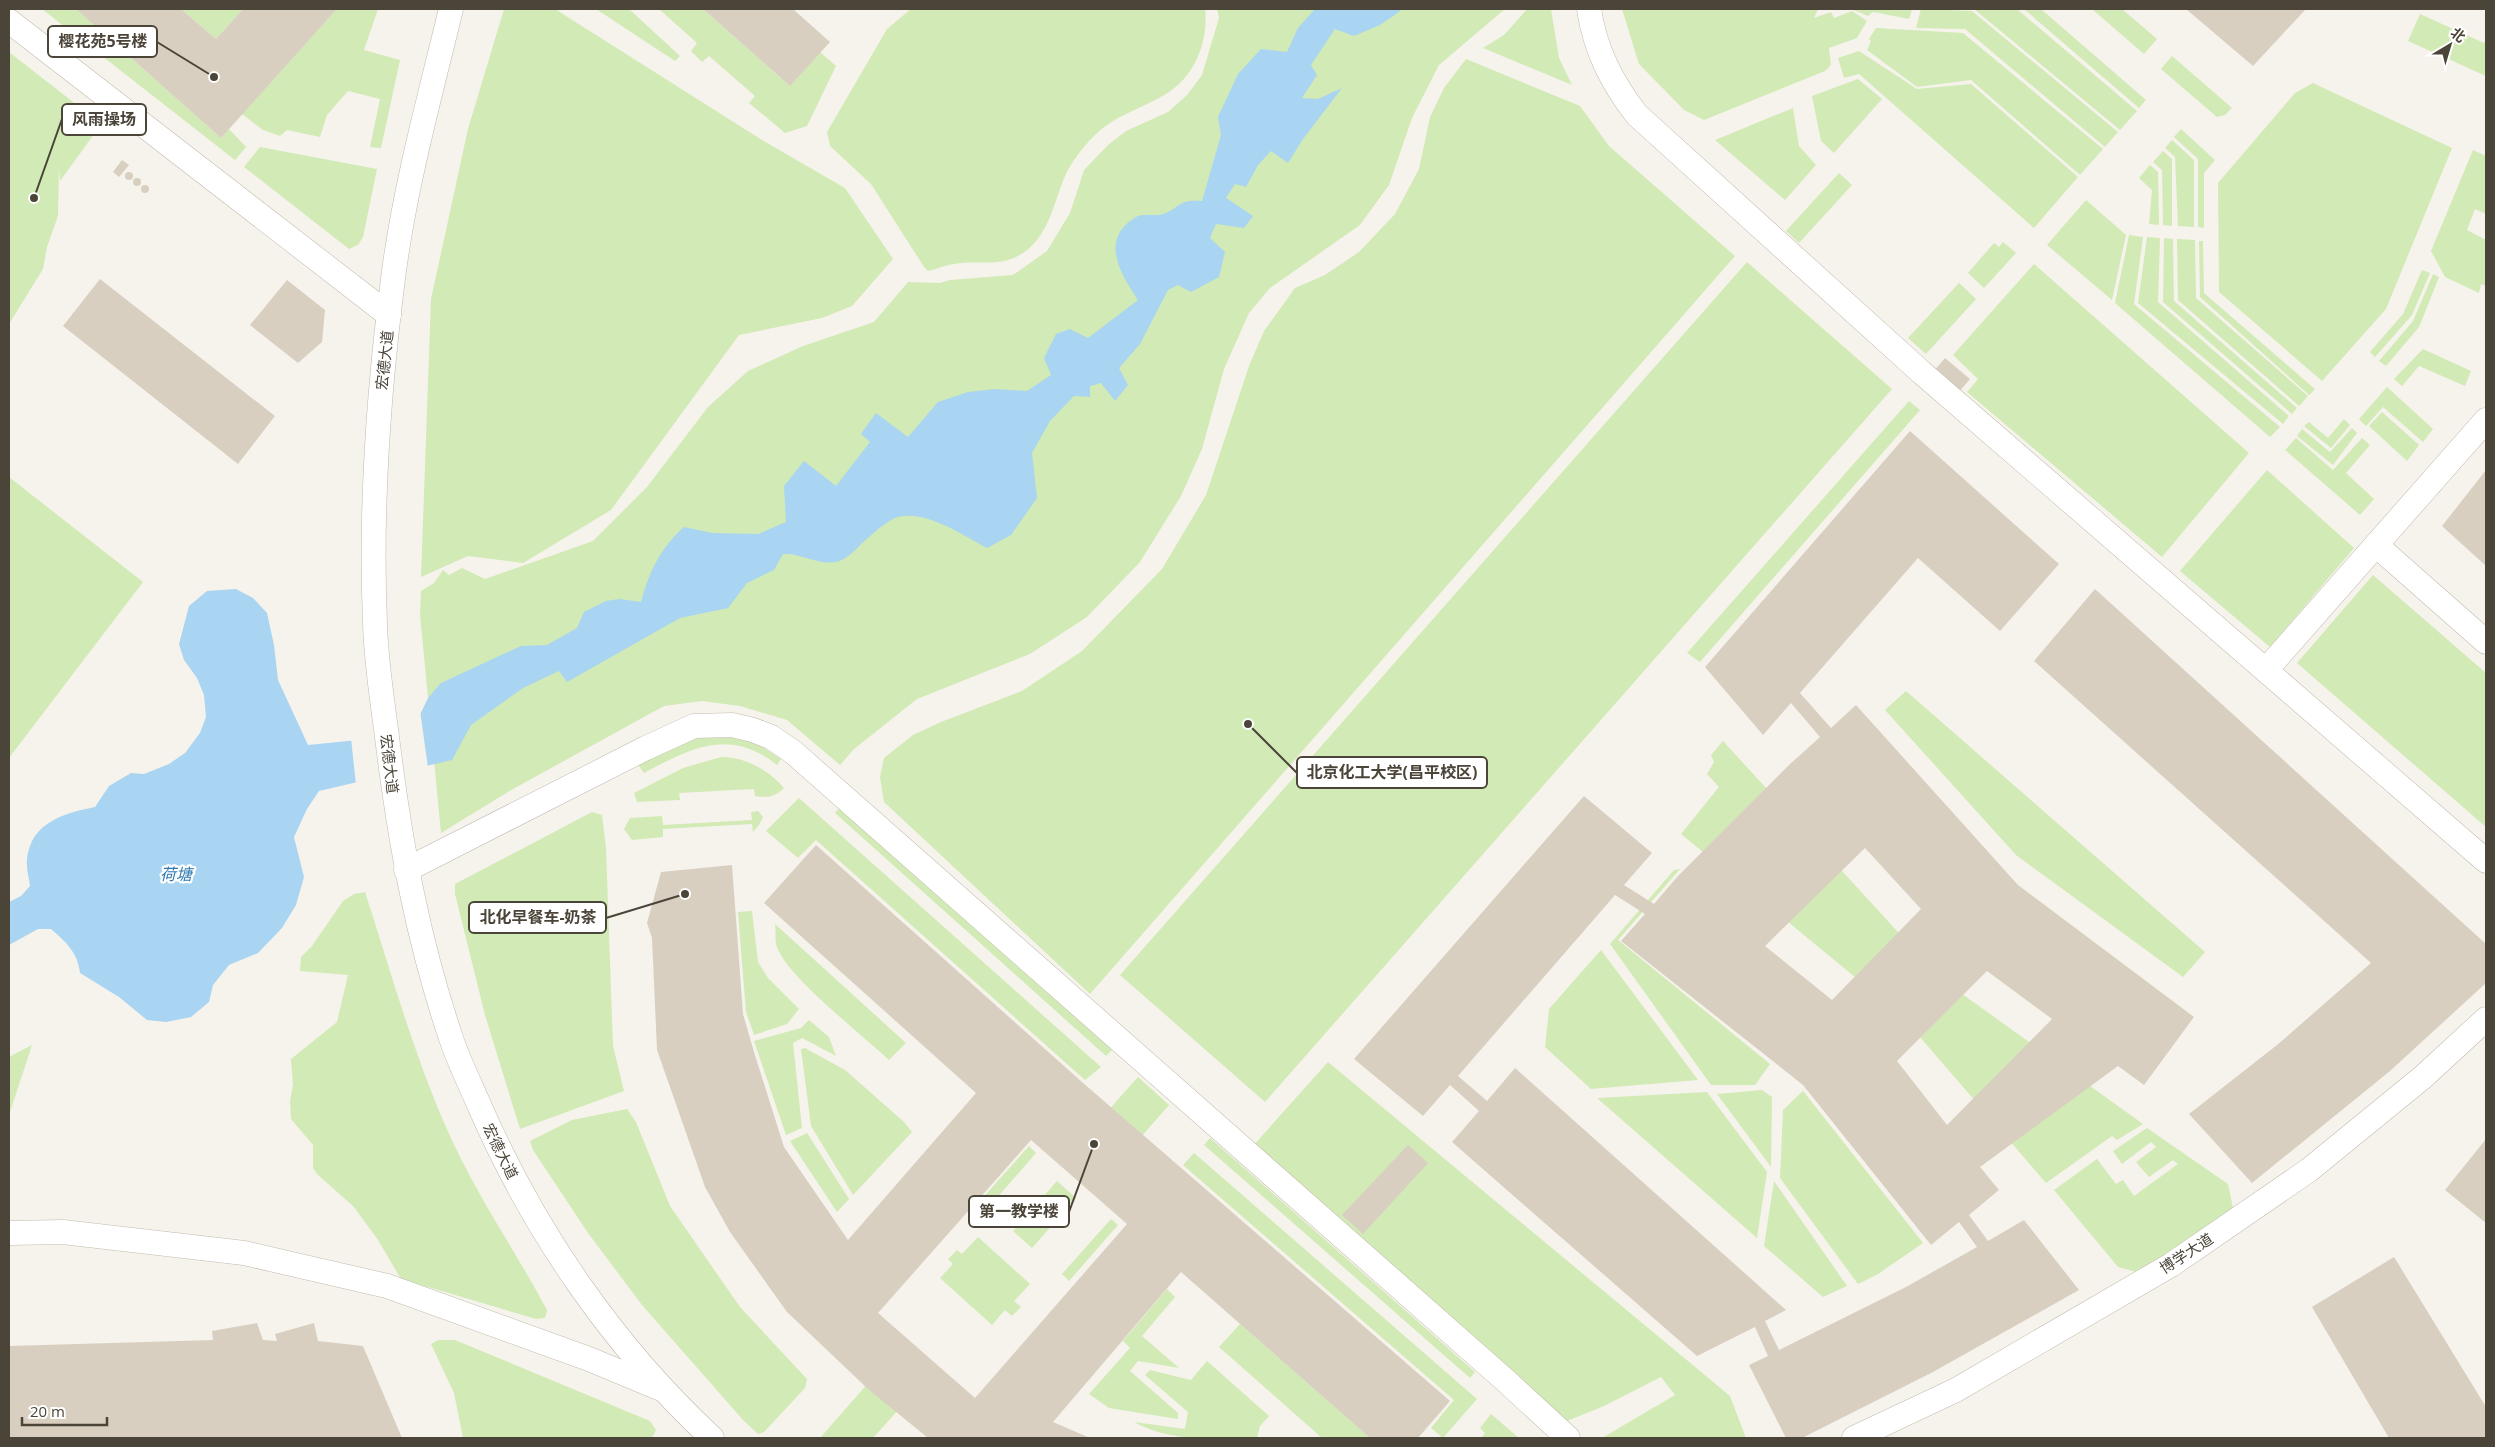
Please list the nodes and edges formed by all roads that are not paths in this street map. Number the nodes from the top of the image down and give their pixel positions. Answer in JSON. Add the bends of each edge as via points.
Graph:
{"nodes":[{"id":1,"x":451,"y":9,"type":"edge"},
{"id":2,"x":1589,"y":9,"type":"edge"},
{"id":3,"x":9,"y":21,"type":"edge"},
{"id":4,"x":389,"y":315,"type":"junction"},
{"id":5,"x":2486,"y":420,"type":"edge"},
{"id":6,"x":2376,"y":546,"type":"junction"},
{"id":7,"x":2486,"y":642,"type":"edge"},
{"id":8,"x":2266,"y":670,"type":"junction"},
{"id":9,"x":2486,"y":861,"type":"edge"},
{"id":10,"x":406,"y":870,"type":"junction"},
{"id":11,"x":2486,"y":1019,"type":"edge"},
{"id":12,"x":9,"y":1233,"type":"edge"},
{"id":13,"x":665,"y":1391,"type":"junction"},
{"id":14,"x":709,"y":1437,"type":"edge"},
{"id":15,"x":1568,"y":1438,"type":"edge"},
{"id":16,"x":1854,"y":1438,"type":"edge"}],
"edges":[{"from":1,"to":4,"type":"street","name":"宏德大道","via":[[408,183]]},
{"from":2,"to":8,"type":"street","via":[[1596,42],[1608,74],[1637,115],[1921,372]]},
{"from":3,"to":4,"type":"street"},
{"from":4,"to":10,"type":"street","name":"宏德大道","via":[[382,378],[375,535],[376,648],[398,830]]},
{"from":5,"to":6,"type":"street"},
{"from":6,"to":7,"type":"street"},
{"from":6,"to":8,"type":"street"},
{"from":8,"to":9,"type":"street"},
{"from":10,"to":13,"type":"street","name":"宏德大道","via":[[454,1047],[510,1173],[607,1324]]},
{"from":10,"to":15,"type":"street","via":[[694,726],[732,725],[771,737],[793,752],[949,888]]},
{"from":11,"to":16,"type":"street","name":"博学大道","via":[[2423,1077],[2309,1170],[2170,1265],[1956,1390]]},
{"from":12,"to":13,"type":"street","via":[[63,1232],[244,1253],[387,1286]]},
{"from":13,"to":14,"type":"street","name":"宏德大道"}]}
